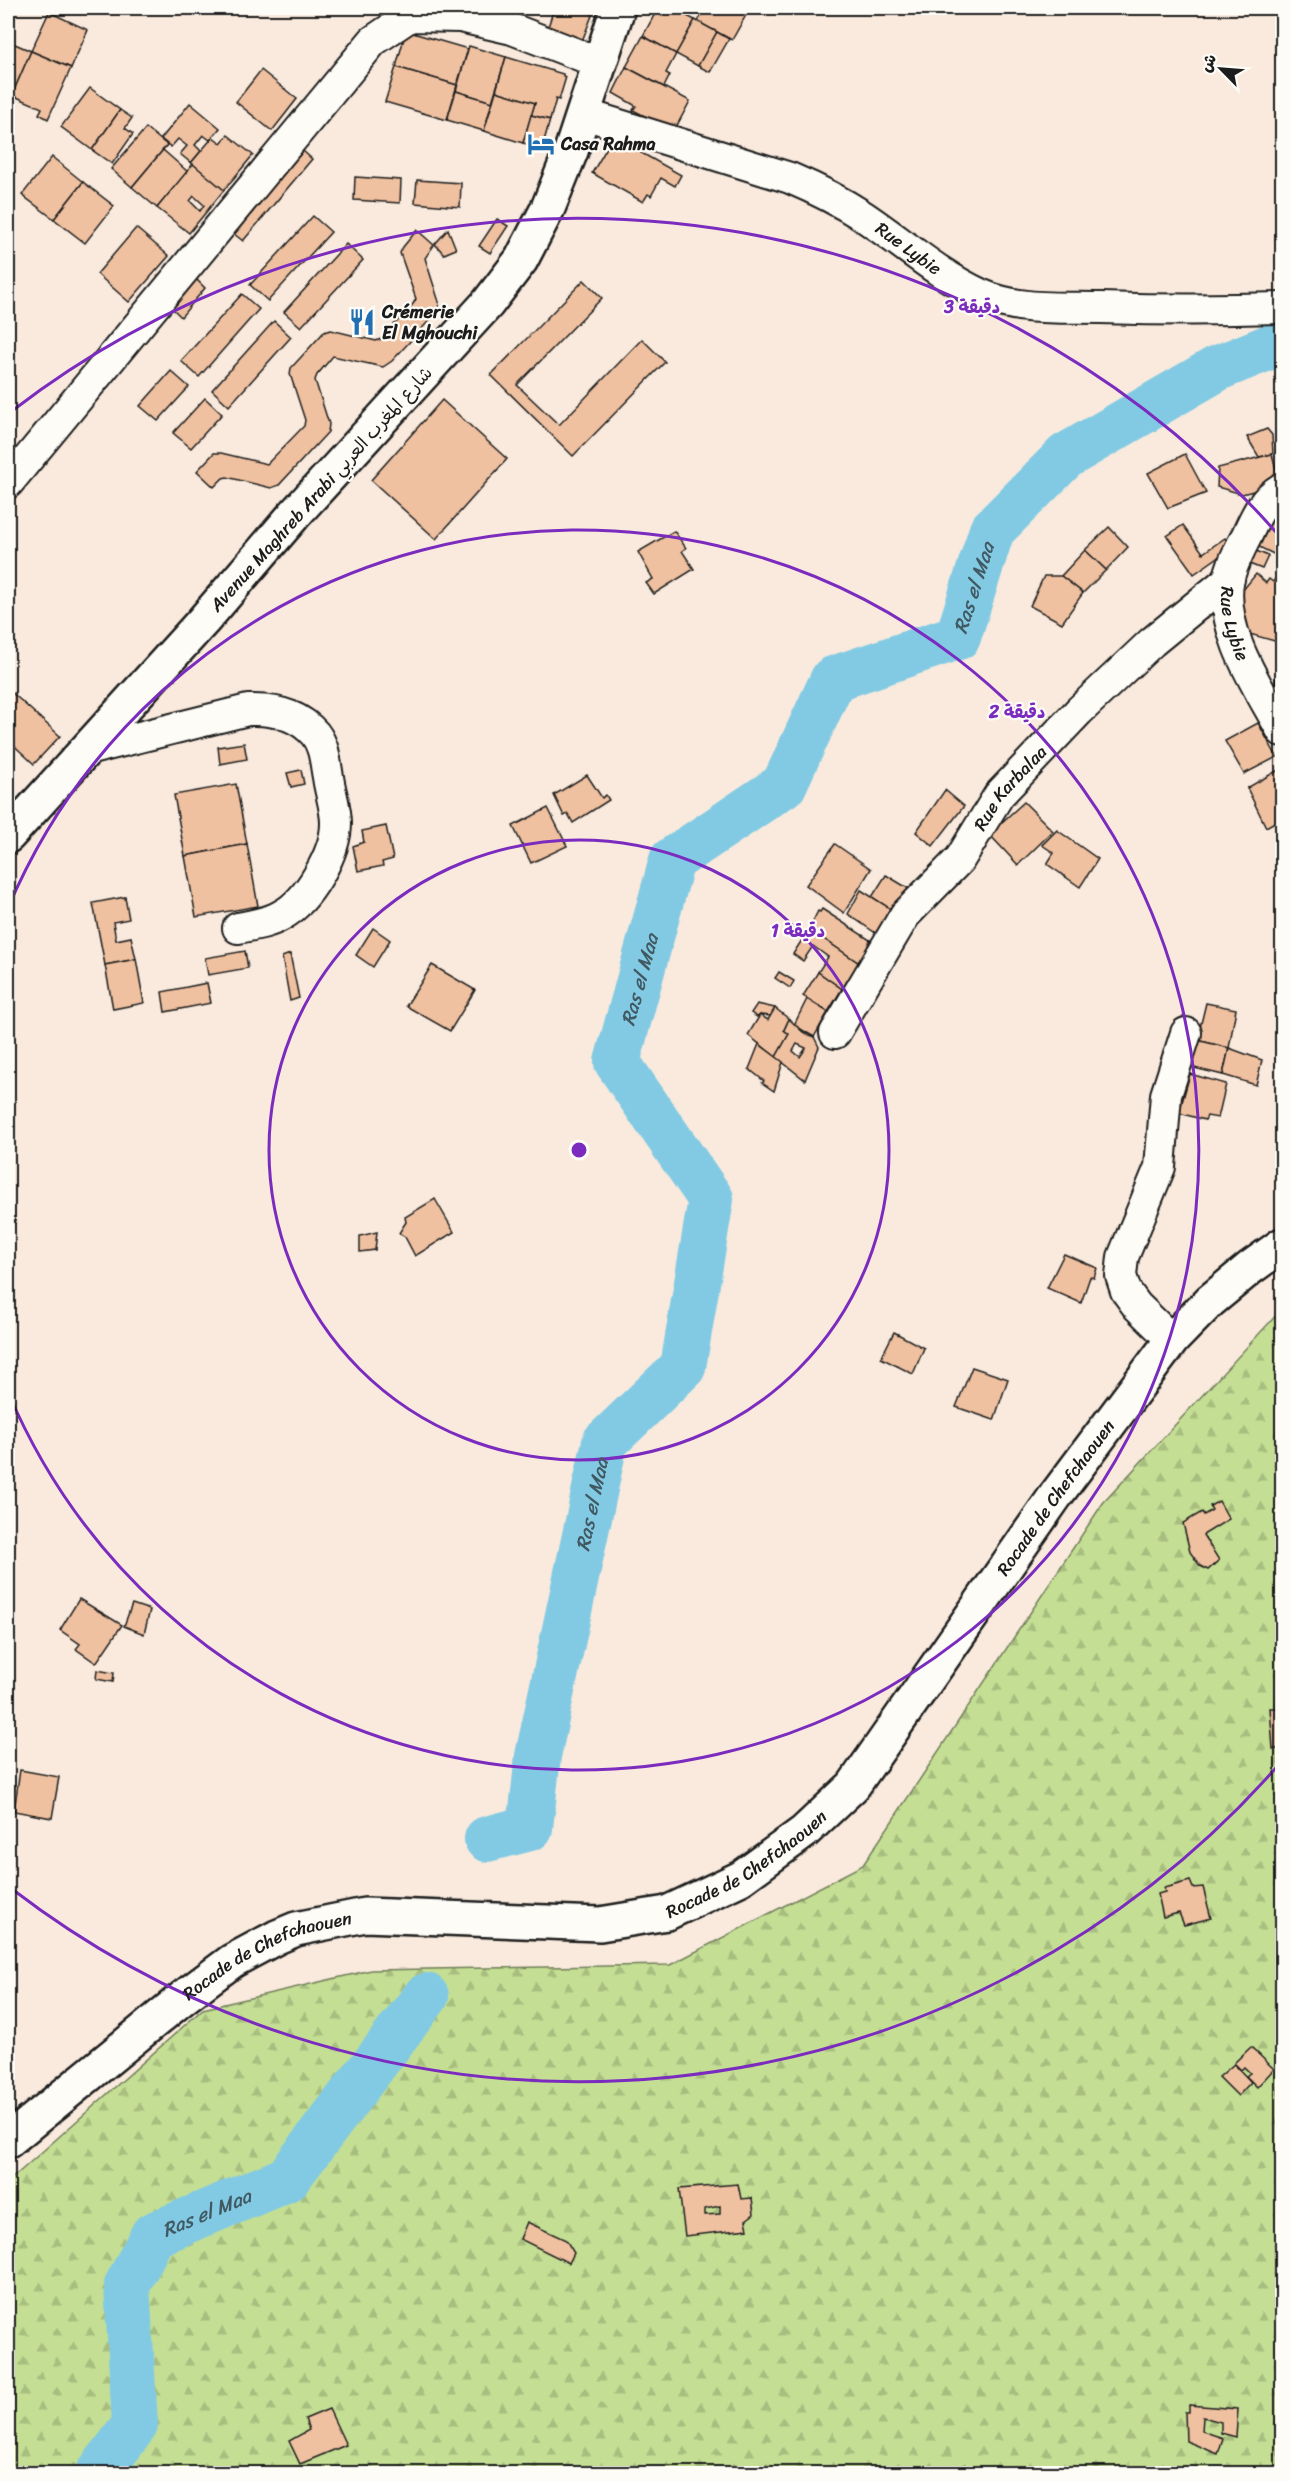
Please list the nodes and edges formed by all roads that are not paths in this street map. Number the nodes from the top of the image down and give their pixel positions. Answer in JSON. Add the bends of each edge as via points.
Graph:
{"nodes":[{"id":1,"x":618,"y":8,"type":"edge"},
{"id":2,"x":600,"y":63,"type":"junction"},
{"id":3,"x":584,"y":114,"type":"junction"},
{"id":4,"x":1282,"y":308,"type":"edge"},
{"id":5,"x":14,"y":464,"type":"edge"},
{"id":6,"x":1282,"y":489,"type":"edge"},
{"id":7,"x":1228,"y":579,"type":"junction"},
{"id":8,"x":1282,"y":731,"type":"edge"},
{"id":9,"x":83,"y":751,"type":"junction"},
{"id":10,"x":8,"y":836,"type":"edge"},
{"id":11,"x":238,"y":928,"type":"dead end"},
{"id":12,"x":835,"y":1033,"type":"dead end"},
{"id":13,"x":1186,"y":1033,"type":"dead end"},
{"id":14,"x":1282,"y":1245,"type":"edge"},
{"id":15,"x":1172,"y":1340,"type":"junction"},
{"id":16,"x":8,"y":2141,"type":"edge"}],
"edges":[{"from":1,"to":2,"type":"main road","name":"Avenue Maghreb Arabi شارع المغرب العربي"},
{"from":2,"to":3,"type":"main road","name":"Avenue Maghreb Arabi شارع المغرب العربي"},
{"from":2,"to":5,"type":"street","via":[[512,29],[460,17],[410,16],[374,41],[290,145]]},
{"from":3,"to":4,"type":"street","name":"Rue Lybie","via":[[815,189],[863,216],[936,268],[994,300],[1037,307]]},
{"from":3,"to":9,"type":"main road","name":"Avenue Maghreb Arabi شارع المغرب العربي","via":[[548,208],[520,260],[488,303],[294,515],[138,695]]},
{"from":6,"to":7,"type":"street","name":"Rue Lybie","via":[[1261,507]]},
{"from":7,"to":8,"type":"street","name":"Rue Lybie","via":[[1232,629]]},
{"from":7,"to":12,"type":"street","name":"Rue Karbalaa","via":[[1152,642],[999,795],[960,859],[905,915]]},
{"from":9,"to":10,"type":"main road","name":"Avenue Maghreb Arabi شارع المغرب العربي"},
{"from":9,"to":11,"type":"street","via":[[248,710],[269,709],[288,715],[313,732],[322,745],[336,822],[330,852],[298,903],[266,922]]},
{"from":13,"to":15,"type":"street","via":[[1166,1095],[1160,1167],[1123,1257],[1121,1276],[1137,1306]]},
{"from":14,"to":15,"type":"main road","name":"Rocade de Chefchaouen","via":[[1210,1302]]},
{"from":15,"to":16,"type":"main road","name":"Rocade de Chefchaouen","via":[[1056,1495],[853,1786],[804,1832],[741,1878],[667,1912],[600,1924],[365,1915],[296,1929],[223,1968]]}]}
